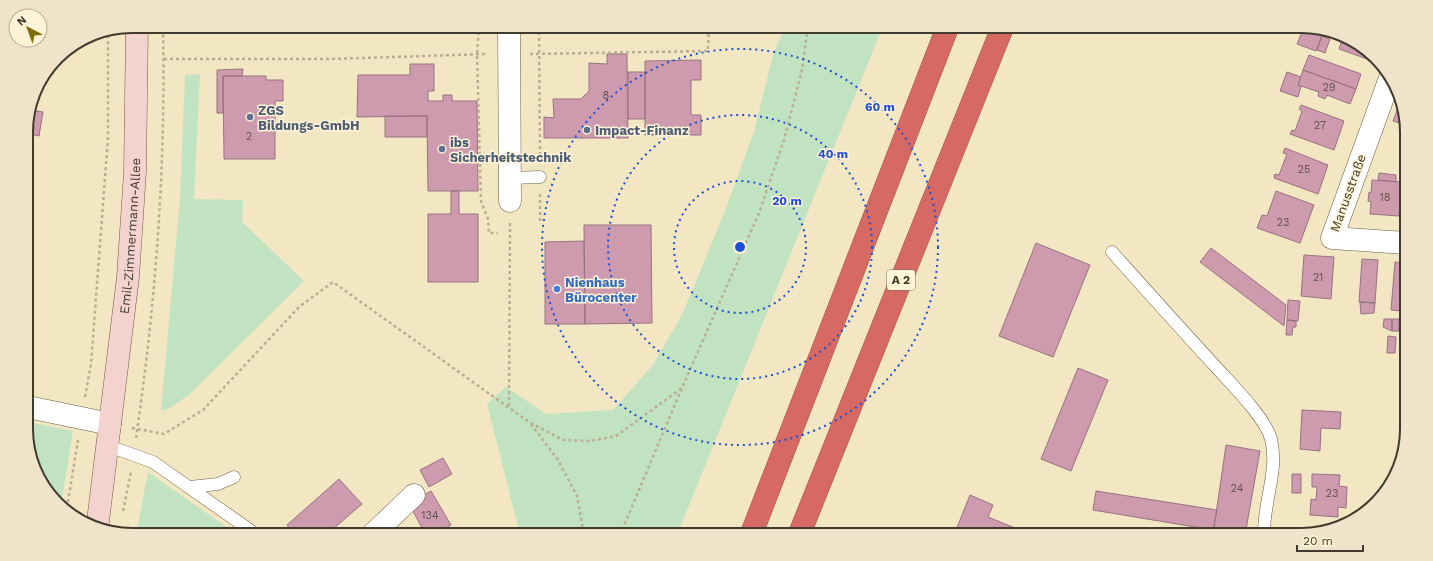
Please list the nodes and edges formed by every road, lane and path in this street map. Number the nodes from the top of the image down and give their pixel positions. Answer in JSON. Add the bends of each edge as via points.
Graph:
{"nodes":[{"id":1,"x":137,"y":33,"type":"edge"},
{"id":2,"x":163,"y":33,"type":"edge"},
{"id":3,"x":478,"y":33,"type":"edge"},
{"id":4,"x":509,"y":33,"type":"edge"},
{"id":5,"x":538,"y":33,"type":"edge"},
{"id":6,"x":709,"y":33,"type":"edge"},
{"id":7,"x":807,"y":33,"type":"edge"},
{"id":8,"x":945,"y":33,"type":"edge"},
{"id":9,"x":1000,"y":33,"type":"edge"},
{"id":10,"x":108,"y":36,"type":"edge"},
{"id":11,"x":508,"y":52,"type":"junction"},
{"id":12,"x":477,"y":54,"type":"junction"},
{"id":13,"x":538,"y":54,"type":"junction"},
{"id":14,"x":1388,"y":84,"type":"edge"},
{"id":15,"x":540,"y":177,"type":"junction"},
{"id":16,"x":511,"y":178,"type":"junction"},
{"id":17,"x":510,"y":201,"type":"joint"},
{"id":18,"x":540,"y":222,"type":"dead end"},
{"id":19,"x":498,"y":233,"type":"dead end"},
{"id":20,"x":1400,"y":243,"type":"edge"},
{"id":21,"x":1112,"y":252,"type":"dead end"},
{"id":22,"x":682,"y":388,"type":"junction"},
{"id":23,"x":509,"y":407,"type":"junction"},
{"id":24,"x":33,"y":409,"type":"edge"},
{"id":25,"x":81,"y":418,"type":"junction"},
{"id":26,"x":529,"y":422,"type":"junction"},
{"id":27,"x":110,"y":424,"type":"junction"},
{"id":28,"x":106,"y":445,"type":"junction"},
{"id":29,"x":234,"y":477,"type":"dead end"},
{"id":30,"x":190,"y":488,"type":"junction"},
{"id":31,"x":414,"y":495,"type":"dead end"},
{"id":32,"x":68,"y":504,"type":"edge"},
{"id":33,"x":87,"y":517,"type":"edge"},
{"id":34,"x":98,"y":522,"type":"edge"},
{"id":35,"x":247,"y":528,"type":"edge"},
{"id":36,"x":379,"y":528,"type":"edge"},
{"id":37,"x":583,"y":528,"type":"edge"},
{"id":38,"x":623,"y":528,"type":"edge"},
{"id":39,"x":754,"y":528,"type":"edge"},
{"id":40,"x":802,"y":528,"type":"edge"},
{"id":41,"x":1265,"y":528,"type":"edge"}],
"edges":[{"from":1,"to":27,"type":"main road","name":"Emil-Zimmermann-Allee","via":[[135,172],[128,277]]},
{"from":2,"to":12,"type":"path","via":[[164,59],[330,59]]},
{"from":3,"to":12,"type":"path"},
{"from":4,"to":11,"type":"street"},
{"from":5,"to":13,"type":"path"},
{"from":6,"to":13,"type":"path","via":[[708,51]]},
{"from":7,"to":22,"type":"path","via":[[802,70],[784,140],[759,213]]},
{"from":8,"to":39,"type":"highway"},
{"from":9,"to":40,"type":"highway","number":"A 2"},
{"from":10,"to":25,"type":"path","via":[[108,145],[91,364]]},
{"from":11,"to":12,"type":"path"},
{"from":11,"to":13,"type":"path"},
{"from":11,"to":16,"type":"street"},
{"from":12,"to":19,"type":"path","via":[[481,202],[488,219],[489,233]]},
{"from":13,"to":15,"type":"path"},
{"from":14,"to":20,"type":"street","name":"Manusstraße","via":[[1332,238]]},
{"from":15,"to":16,"type":"lane"},
{"from":15,"to":18,"type":"path"},
{"from":16,"to":17,"type":"street"},
{"from":17,"to":23,"type":"path"},
{"from":21,"to":41,"type":"lane","via":[[1236,390],[1269,432],[1272,463]]},
{"from":22,"to":26,"type":"path","via":[[616,436],[590,441],[563,440]]},
{"from":22,"to":38,"type":"path"},
{"from":23,"to":26,"type":"path"},
{"from":23,"to":27,"type":"path","via":[[333,282],[299,307],[203,410],[164,434]]},
{"from":24,"to":25,"type":"street"},
{"from":25,"to":27,"type":"street"},
{"from":25,"to":32,"type":"path"},
{"from":26,"to":37,"type":"path","via":[[558,460],[577,496]]},
{"from":27,"to":28,"type":"main road","name":"Emil-Zimmermann-Allee"},
{"from":28,"to":30,"type":"lane","via":[[153,462]]},
{"from":28,"to":33,"type":"main road","name":"Emil-Zimmermann-Allee"},
{"from":28,"to":34,"type":"main road","name":"Emil-Zimmermann-Allee"},
{"from":29,"to":30,"type":"lane","via":[[218,484]]},
{"from":30,"to":35,"type":"lane"},
{"from":31,"to":36,"type":"street"}]}
